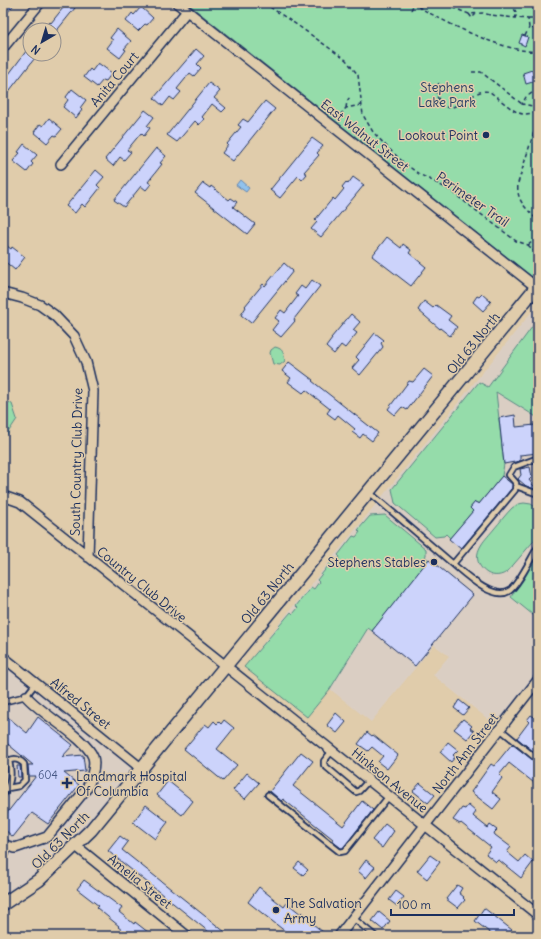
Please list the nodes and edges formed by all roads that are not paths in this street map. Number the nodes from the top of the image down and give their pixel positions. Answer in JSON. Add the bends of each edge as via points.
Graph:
{"nodes":[{"id":1,"x":40,"y":3,"type":"edge"},
{"id":2,"x":177,"y":3,"type":"edge"},
{"id":3,"x":187,"y":11,"type":"junction"},
{"id":4,"x":3,"y":48,"type":"edge"},
{"id":5,"x":61,"y":164,"type":"dead end"},
{"id":6,"x":537,"y":286,"type":"edge"},
{"id":7,"x":3,"y":293,"type":"edge"},
{"id":8,"x":538,"y":458,"type":"edge"},
{"id":9,"x":516,"y":486,"type":"junction"},
{"id":10,"x":369,"y":492,"type":"junction"},
{"id":11,"x":538,"y":494,"type":"edge"},
{"id":12,"x":3,"y":496,"type":"edge"},
{"id":13,"x":538,"y":547,"type":"edge"},
{"id":14,"x":88,"y":557,"type":"junction"},
{"id":15,"x":453,"y":564,"type":"junction"},
{"id":16,"x":3,"y":657,"type":"edge"},
{"id":17,"x":226,"y":666,"type":"junction"},
{"id":18,"x":538,"y":680,"type":"edge"},
{"id":19,"x":36,"y":683,"type":"junction"},
{"id":20,"x":26,"y":696,"type":"junction"},
{"id":21,"x":3,"y":702,"type":"edge"},
{"id":22,"x":500,"y":729,"type":"junction"},
{"id":23,"x":332,"y":751,"type":"junction"},
{"id":24,"x":3,"y":756,"type":"edge"},
{"id":25,"x":538,"y":760,"type":"edge"},
{"id":26,"x":9,"y":761,"type":"junction"},
{"id":27,"x":142,"y":769,"type":"junction"},
{"id":28,"x":368,"y":780,"type":"junction"},
{"id":29,"x":8,"y":788,"type":"junction"},
{"id":30,"x":3,"y":795,"type":"edge"},
{"id":31,"x":268,"y":796,"type":"dead end"},
{"id":32,"x":389,"y":796,"type":"junction"},
{"id":33,"x":426,"y":826,"type":"junction"},
{"id":34,"x":5,"y":843,"type":"edge"},
{"id":35,"x":76,"y":846,"type":"junction"},
{"id":36,"x":3,"y":857,"type":"edge"},
{"id":37,"x":3,"y":904,"type":"edge"},
{"id":38,"x":538,"y":915,"type":"edge"},
{"id":39,"x":353,"y":918,"type":"junction"},
{"id":40,"x":187,"y":936,"type":"edge"},
{"id":41,"x":339,"y":936,"type":"edge"},
{"id":42,"x":375,"y":936,"type":"edge"}],
"edges":[{"from":1,"to":4,"type":"street"},
{"from":2,"to":3,"type":"street","name":"East Walnut Street"},
{"from":3,"to":5,"type":"street","name":"Anita Court"},
{"from":3,"to":6,"type":"street","name":"East Walnut Street"},
{"from":6,"to":10,"type":"main road","name":"Old 63 North"},
{"from":7,"to":14,"type":"street","name":"South Country Club Drive","via":[[40,305],[54,315],[74,336],[86,362],[93,391]]},
{"from":8,"to":9,"type":"lane","via":[[514,467],[509,475]]},
{"from":9,"to":11,"type":"lane"},
{"from":9,"to":15,"type":"lane"},
{"from":10,"to":15,"type":"lane"},
{"from":10,"to":17,"type":"main road","name":"Old 63 North"},
{"from":12,"to":14,"type":"street","name":"Country Club Drive","via":[[20,502]]},
{"from":13,"to":15,"type":"lane","via":[[518,582],[509,591],[498,594],[480,586]]},
{"from":14,"to":17,"type":"street","name":"Country Club Drive"},
{"from":16,"to":19,"type":"street","name":"Alfred Street"},
{"from":17,"to":23,"type":"street","name":"Hinkson Avenue"},
{"from":17,"to":27,"type":"main road","name":"Old 63 North"},
{"from":18,"to":22,"type":"street","name":"North Ann Street"},
{"from":19,"to":20,"type":"lane"},
{"from":19,"to":27,"type":"street","name":"Alfred Street"},
{"from":20,"to":21,"type":"lane"},
{"from":20,"to":34,"type":"street","via":[[85,746],[93,758],[92,778],[87,788],[47,837],[15,848]]},
{"from":22,"to":25,"type":"lane"},
{"from":22,"to":33,"type":"street","name":"North Ann Street"},
{"from":23,"to":28,"type":"street","name":"Hinkson Avenue"},
{"from":23,"to":28,"type":"lane","via":[[324,765],[356,792]]},
{"from":24,"to":26,"type":"lane"},
{"from":26,"to":29,"type":"lane","via":[[11,780]]},
{"from":26,"to":29,"type":"lane","via":[[20,760],[24,764],[25,780],[19,786]]},
{"from":27,"to":35,"type":"main road","name":"Old 63 North"},
{"from":28,"to":32,"type":"street","name":"Hinkson Avenue"},
{"from":29,"to":30,"type":"lane"},
{"from":31,"to":32,"type":"lane","via":[[340,852],[345,851]]},
{"from":32,"to":33,"type":"street","name":"Hinkson Avenue"},
{"from":33,"to":38,"type":"street","name":"Hinkson Avenue"},
{"from":33,"to":39,"type":"street","name":"North Ann Street"},
{"from":34,"to":36,"type":"lane","via":[[6,854]]},
{"from":35,"to":37,"type":"main road","name":"Old 63 North","via":[[39,880]]},
{"from":35,"to":40,"type":"street","name":"Amelia Street"},
{"from":39,"to":41,"type":"street","name":"North Ann Street"},
{"from":39,"to":42,"type":"lane"}]}
